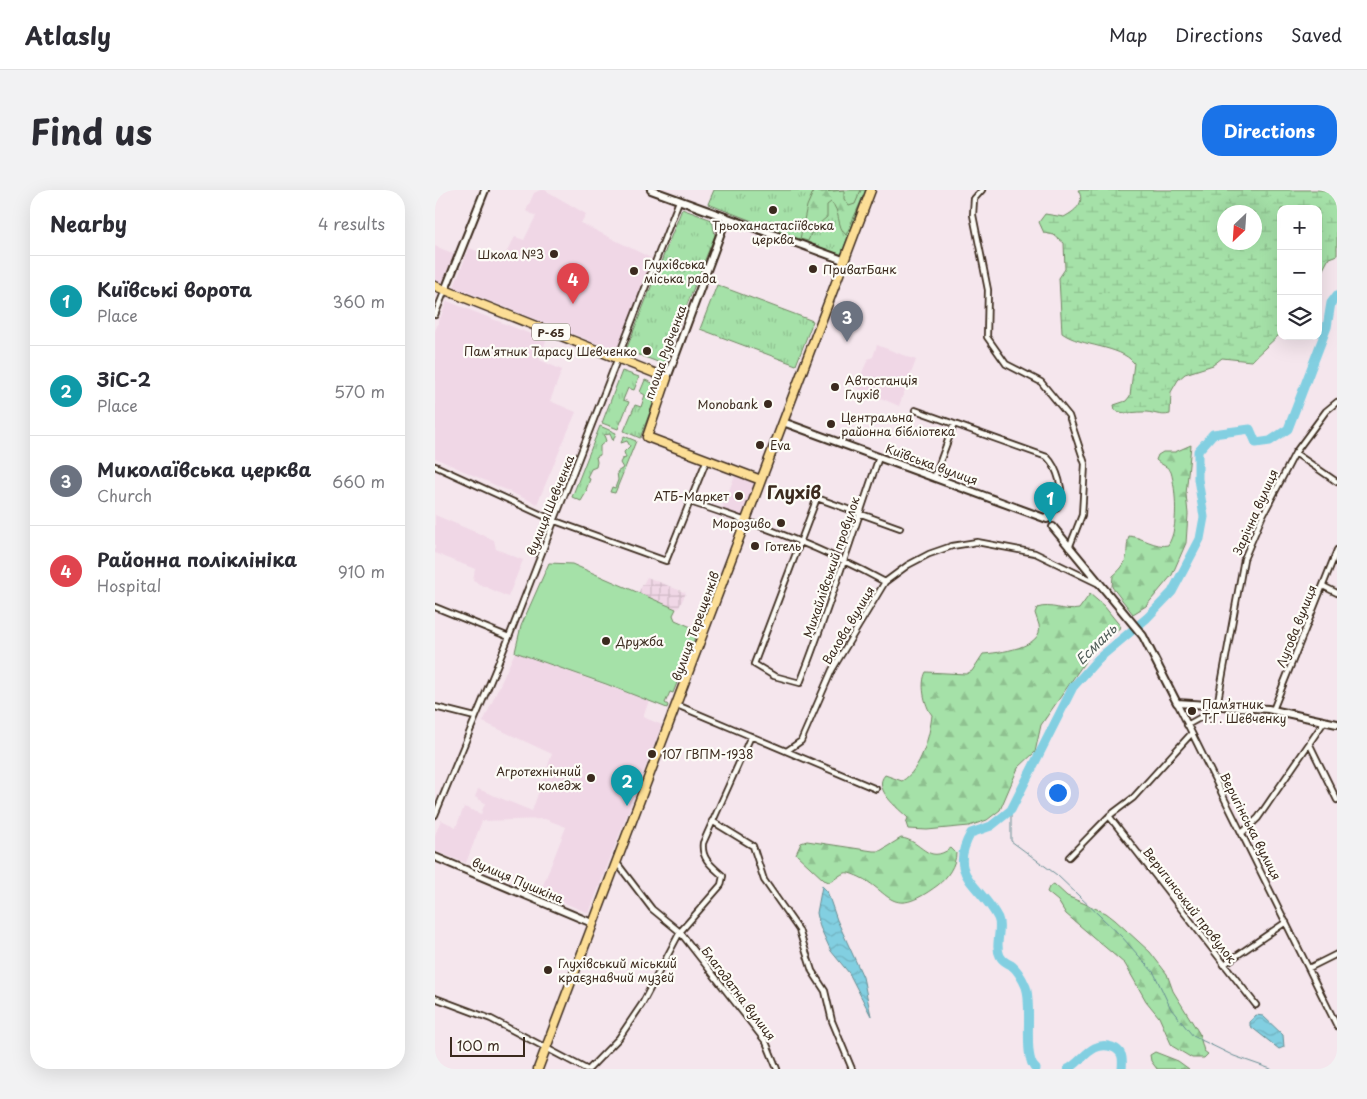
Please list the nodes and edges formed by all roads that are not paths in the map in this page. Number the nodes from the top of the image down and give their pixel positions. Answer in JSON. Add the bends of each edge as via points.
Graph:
{"nodes":[{"id":1,"x":485,"y":190,"type":"edge"},
{"id":2,"x":651,"y":190,"type":"edge"},
{"id":3,"x":871,"y":190,"type":"edge"},
{"id":4,"x":982,"y":190,"type":"edge"},
{"id":5,"x":679,"y":201,"type":"junction"},
{"id":6,"x":726,"y":219,"type":"junction"},
{"id":7,"x":843,"y":260,"type":"junction"},
{"id":8,"x":435,"y":286,"type":"edge"},
{"id":9,"x":445,"y":290,"type":"junction"},
{"id":10,"x":435,"y":315,"type":"edge"},
{"id":11,"x":619,"y":359,"type":"junction"},
{"id":12,"x":667,"y":378,"type":"junction"},
{"id":13,"x":1337,"y":402,"type":"edge"},
{"id":14,"x":915,"y":410,"type":"dead end"},
{"id":15,"x":783,"y":422,"type":"junction"},
{"id":16,"x":954,"y":424,"type":"junction"},
{"id":17,"x":1295,"y":453,"type":"junction"},
{"id":18,"x":879,"y":457,"type":"junction"},
{"id":19,"x":707,"y":460,"type":"junction"},
{"id":20,"x":435,"y":466,"type":"edge"},
{"id":21,"x":934,"y":478,"type":"junction"},
{"id":22,"x":761,"y":480,"type":"junction"},
{"id":23,"x":1337,"y":482,"type":"edge"},
{"id":24,"x":690,"y":502,"type":"junction"},
{"id":25,"x":860,"y":513,"type":"junction"},
{"id":26,"x":1046,"y":518,"type":"joint"},
{"id":27,"x":746,"y":520,"type":"junction"},
{"id":28,"x":555,"y":521,"type":"junction"},
{"id":29,"x":900,"y":528,"type":"dead end"},
{"id":30,"x":1053,"y":528,"type":"dead end"},
{"id":31,"x":800,"y":541,"type":"junction"},
{"id":32,"x":1069,"y":548,"type":"junction"},
{"id":33,"x":1337,"y":550,"type":"edge"},
{"id":34,"x":844,"y":559,"type":"junction"},
{"id":35,"x":885,"y":582,"type":"junction"},
{"id":36,"x":1102,"y":585,"type":"junction"},
{"id":37,"x":1323,"y":586,"type":"junction"},
{"id":38,"x":1337,"y":593,"type":"edge"},
{"id":39,"x":435,"y":607,"type":"edge"},
{"id":40,"x":509,"y":638,"type":"junction"},
{"id":41,"x":1177,"y":703,"type":"junction"},
{"id":42,"x":677,"y":705,"type":"junction"},
{"id":43,"x":1219,"y":706,"type":"junction"},
{"id":44,"x":435,"y":707,"type":"edge"},
{"id":45,"x":1273,"y":710,"type":"junction"},
{"id":46,"x":475,"y":717,"type":"junction"},
{"id":47,"x":1324,"y":722,"type":"junction"},
{"id":48,"x":1187,"y":724,"type":"junction"},
{"id":49,"x":1337,"y":724,"type":"edge"},
{"id":50,"x":1191,"y":734,"type":"junction"},
{"id":51,"x":751,"y":736,"type":"junction"},
{"id":52,"x":1310,"y":745,"type":"junction"},
{"id":53,"x":788,"y":750,"type":"junction"},
{"id":54,"x":876,"y":789,"type":"dead end"},
{"id":55,"x":1337,"y":800,"type":"edge"},
{"id":56,"x":435,"y":815,"type":"edge"},
{"id":57,"x":1109,"y":816,"type":"junction"},
{"id":58,"x":712,"y":821,"type":"junction"},
{"id":59,"x":1242,"y":833,"type":"junction"},
{"id":60,"x":435,"y":857,"type":"edge"},
{"id":61,"x":1069,"y":857,"type":"dead end"},
{"id":62,"x":616,"y":862,"type":"junction"},
{"id":63,"x":1286,"y":922,"type":"junction"},
{"id":64,"x":592,"y":924,"type":"junction"},
{"id":65,"x":680,"y":932,"type":"junction"},
{"id":66,"x":1337,"y":954,"type":"edge"},
{"id":67,"x":1223,"y":965,"type":"junction"},
{"id":68,"x":1309,"y":968,"type":"junction"},
{"id":69,"x":435,"y":998,"type":"edge"},
{"id":70,"x":1256,"y":1006,"type":"dead end"},
{"id":71,"x":1337,"y":1026,"type":"edge"},
{"id":72,"x":546,"y":1048,"type":"junction"},
{"id":73,"x":538,"y":1069,"type":"edge"},
{"id":74,"x":587,"y":1069,"type":"edge"},
{"id":75,"x":777,"y":1069,"type":"edge"},
{"id":76,"x":852,"y":1069,"type":"edge"}],
"edges":[{"from":1,"to":9,"type":"street"},
{"from":2,"to":5,"type":"street"},
{"from":3,"to":7,"type":"main road","name":"вулиця Терещенків"},
{"from":4,"to":32,"type":"street","via":[[974,199],[973,215],[988,290],[987,337],[1006,364],[1041,382],[1069,416],[1085,464],[1081,515]]},
{"from":5,"to":6,"type":"street"},
{"from":5,"to":11,"type":"street","name":"вулиця Шевченка"},
{"from":6,"to":7,"type":"street"},
{"from":6,"to":12,"type":"street","name":"площа Рудченка"},
{"from":7,"to":15,"type":"main road","name":"вулиця Терещенків"},
{"from":8,"to":9,"type":"main road","number":"Р-65"},
{"from":9,"to":10,"type":"street"},
{"from":9,"to":11,"type":"main road","number":"Р-65"},
{"from":11,"to":12,"type":"main road","number":"Р-65"},
{"from":11,"to":28,"type":"street","name":"вулиця Шевченка"},
{"from":12,"to":19,"type":"main road","name":"площа Рудченка","via":[[647,436]]},
{"from":13,"to":17,"type":"street","name":"Зарічна вулиця","via":[[1326,411]]},
{"from":14,"to":16,"type":"street"},
{"from":15,"to":18,"type":"street","name":"Київська вулиця"},
{"from":15,"to":22,"type":"main road","name":"вулиця Терещенків"},
{"from":16,"to":21,"type":"street"},
{"from":16,"to":26,"type":"street","via":[[1040,454],[1052,462],[1061,488],[1060,500],[1057,508]]},
{"from":17,"to":23,"type":"street"},
{"from":17,"to":43,"type":"street","name":"Зарічна вулиця","via":[[1244,559]]},
{"from":18,"to":21,"type":"street","name":"Київська вулиця"},
{"from":18,"to":25,"type":"street","name":"Михайлівський провулок"},
{"from":19,"to":22,"type":"main road"},
{"from":19,"to":24,"type":"street"},
{"from":20,"to":28,"type":"street"},
{"from":21,"to":26,"type":"street","name":"Київська вулиця"},
{"from":22,"to":27,"type":"main road","name":"вулиця Терещенків"},
{"from":24,"to":27,"type":"street"},
{"from":24,"to":28,"type":"street","via":[[666,561]]},
{"from":25,"to":29,"type":"street"},
{"from":25,"to":31,"type":"street","via":[[817,498]]},
{"from":25,"to":34,"type":"street","name":"Михайлівський провулок"},
{"from":27,"to":31,"type":"street"},
{"from":27,"to":42,"type":"main road","name":"вулиця Терещенків"},
{"from":28,"to":40,"type":"street","name":"вулиця Шевченка"},
{"from":30,"to":32,"type":"street"},
{"from":31,"to":34,"type":"street"},
{"from":31,"to":34,"type":"street","name":"Михайлівський провулок","via":[[753,664],[774,676],[800,683]]},
{"from":32,"to":36,"type":"street"},
{"from":33,"to":37,"type":"street","name":"Лугова вулиця"},
{"from":34,"to":35,"type":"street"},
{"from":35,"to":36,"type":"street","name":"Валова вулиця","via":[[908,564],[929,554],[977,542],[1035,553]]},
{"from":35,"to":53,"type":"street","name":"Валова вулиця","via":[[832,670],[801,741]]},
{"from":36,"to":41,"type":"street","name":"Веригінська вулиця","via":[[1143,636]]},
{"from":37,"to":38,"type":"street"},
{"from":37,"to":45,"type":"street","name":"Лугова вулиця"},
{"from":39,"to":40,"type":"street"},
{"from":40,"to":46,"type":"street","name":"вулиця Шевченка"},
{"from":41,"to":43,"type":"street"},
{"from":41,"to":48,"type":"street","name":"Веригінська вулиця"},
{"from":42,"to":51,"type":"street"},
{"from":42,"to":62,"type":"main road","name":"вулиця Терещенків"},
{"from":43,"to":45,"type":"street"},
{"from":43,"to":48,"type":"street"},
{"from":44,"to":46,"type":"street"},
{"from":45,"to":47,"type":"street"},
{"from":46,"to":56,"type":"street","name":"вулиця Шевченка"},
{"from":47,"to":49,"type":"street"},
{"from":47,"to":52,"type":"street"},
{"from":48,"to":50,"type":"street","name":"Веригінська вулиця"},
{"from":50,"to":57,"type":"street","via":[[1133,798]]},
{"from":50,"to":59,"type":"street","name":"Веригінська вулиця"},
{"from":51,"to":53,"type":"street"},
{"from":51,"to":58,"type":"street"},
{"from":52,"to":55,"type":"street"},
{"from":52,"to":59,"type":"street","via":[[1258,818]]},
{"from":53,"to":54,"type":"street"},
{"from":57,"to":61,"type":"street"},
{"from":57,"to":67,"type":"street","name":"Веригинський провулок"},
{"from":58,"to":65,"type":"street","via":[[702,851],[706,860],[723,876],[721,885]]},
{"from":58,"to":76,"type":"street","via":[[753,846],[764,880],[799,930],[811,971],[825,991],[832,1021]]},
{"from":59,"to":63,"type":"street","name":"Веригінська вулиця"},
{"from":60,"to":64,"type":"street","name":"вулиця Пушкіна"},
{"from":62,"to":64,"type":"main road","name":"вулиця Терещенків"},
{"from":62,"to":65,"type":"street","name":"Благодатна вулиця","via":[[652,909]]},
{"from":63,"to":67,"type":"street"},
{"from":63,"to":68,"type":"street","name":"Веригінська вулиця"},
{"from":64,"to":72,"type":"main road","name":"вулиця Терещенків"},
{"from":65,"to":74,"type":"street","via":[[619,1038]]},
{"from":65,"to":75,"type":"street","name":"Благодатна вулиця","via":[[765,1042]]},
{"from":66,"to":68,"type":"street"},
{"from":67,"to":70,"type":"street","name":"Веригинський провулок"},
{"from":68,"to":71,"type":"street","name":"Веригінська вулиця"},
{"from":69,"to":72,"type":"street","via":[[491,1019]]},
{"from":72,"to":73,"type":"main road","name":"вулиця Терещенків"},
{"from":72,"to":74,"type":"street"}]}
